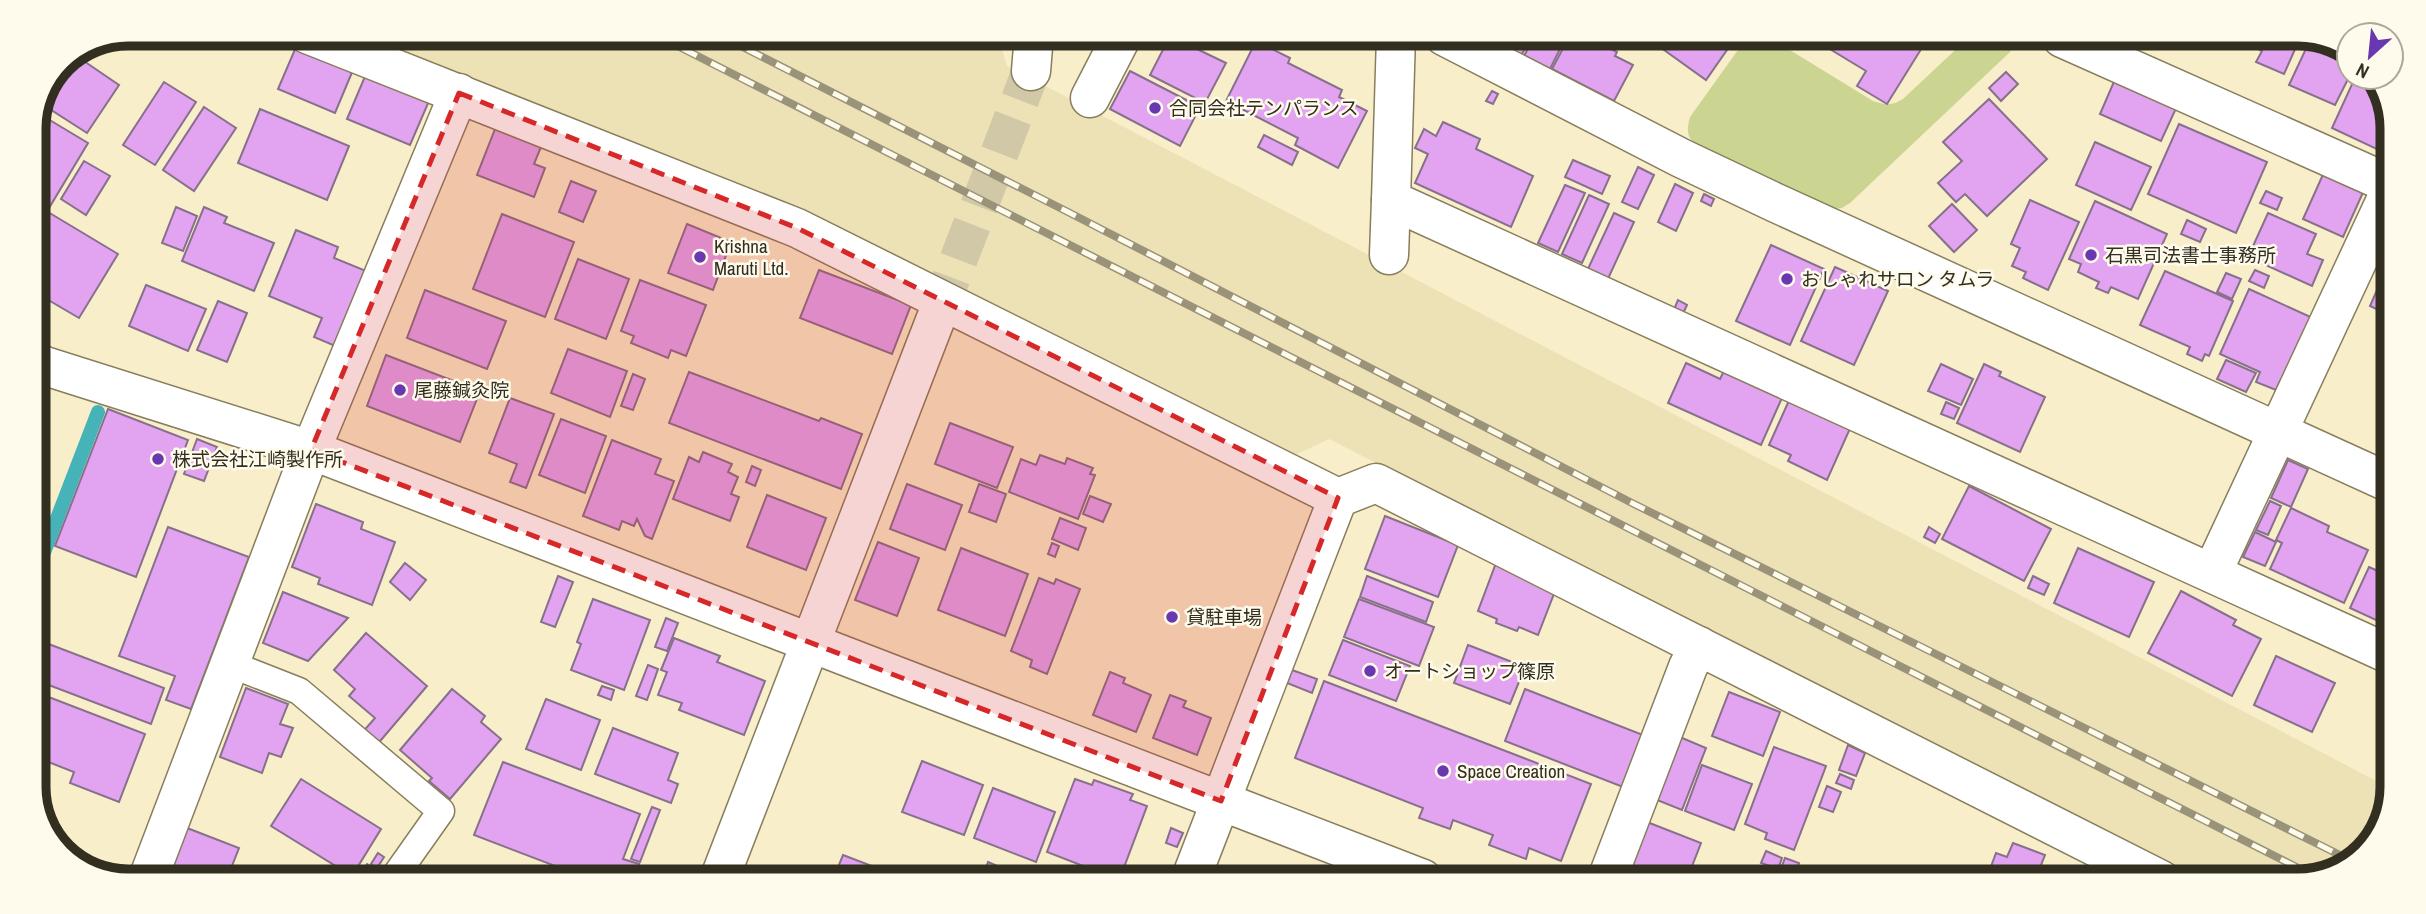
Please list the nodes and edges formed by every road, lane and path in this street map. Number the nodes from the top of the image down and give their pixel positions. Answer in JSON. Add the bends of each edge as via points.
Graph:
{"nodes":[{"id":1,"x":338,"y":46,"type":"edge"},
{"id":2,"x":1117,"y":46,"type":"edge"},
{"id":3,"x":1396,"y":46,"type":"edge"},
{"id":4,"x":1464,"y":46,"type":"edge"},
{"id":5,"x":2080,"y":46,"type":"edge"},
{"id":6,"x":459,"y":93,"type":"junction"},
{"id":7,"x":1090,"y":98,"type":"dead end"},
{"id":8,"x":2380,"y":181,"type":"edge"},
{"id":9,"x":1391,"y":200,"type":"junction"},
{"id":10,"x":2380,"y":212,"type":"edge"},
{"id":11,"x":1389,"y":255,"type":"dead end"},
{"id":12,"x":937,"y":313,"type":"tunnel mouth"},
{"id":13,"x":45,"y":366,"type":"edge"},
{"id":14,"x":2278,"y":432,"type":"junction"},
{"id":15,"x":311,"y":450,"type":"junction"},
{"id":16,"x":2380,"y":478,"type":"edge"},
{"id":17,"x":1338,"y":498,"type":"junction"},
{"id":18,"x":2212,"y":573,"type":"junction"},
{"id":19,"x":811,"y":642,"type":"junction"},
{"id":20,"x":1699,"y":646,"type":"junction"},
{"id":21,"x":2380,"y":650,"type":"edge"},
{"id":22,"x":230,"y":664,"type":"junction"},
{"id":23,"x":1221,"y":801,"type":"junction"},
{"id":24,"x":152,"y":869,"type":"edge"},
{"id":25,"x":400,"y":869,"type":"edge"},
{"id":26,"x":723,"y":869,"type":"edge"},
{"id":27,"x":1195,"y":869,"type":"edge"},
{"id":28,"x":1397,"y":869,"type":"edge"},
{"id":29,"x":1610,"y":869,"type":"edge"},
{"id":30,"x":2139,"y":869,"type":"edge"}],
"edges":[{"from":1,"to":6,"type":"street"},
{"from":2,"to":7,"type":"street"},
{"from":3,"to":9,"type":"street"},
{"from":4,"to":14,"type":"street","via":[[1740,186]]},
{"from":5,"to":8,"type":"street"},
{"from":6,"to":15,"type":"street"},
{"from":6,"to":17,"type":"street","via":[[797,228]]},
{"from":9,"to":11,"type":"street"},
{"from":9,"to":18,"type":"street"},
{"from":10,"to":14,"type":"street"},
{"from":12,"to":19,"type":"street"},
{"from":13,"to":15,"type":"street"},
{"from":14,"to":16,"type":"street"},
{"from":14,"to":18,"type":"street"},
{"from":15,"to":19,"type":"street"},
{"from":15,"to":22,"type":"street"},
{"from":17,"to":20,"type":"street","via":[[1377,483]]},
{"from":17,"to":23,"type":"street"},
{"from":18,"to":21,"type":"street"},
{"from":19,"to":23,"type":"street"},
{"from":19,"to":26,"type":"street"},
{"from":20,"to":29,"type":"street"},
{"from":20,"to":30,"type":"street"},
{"from":22,"to":24,"type":"street"},
{"from":22,"to":25,"type":"lane","via":[[299,691],[441,811]]},
{"from":23,"to":27,"type":"street"},
{"from":23,"to":28,"type":"street"}]}
